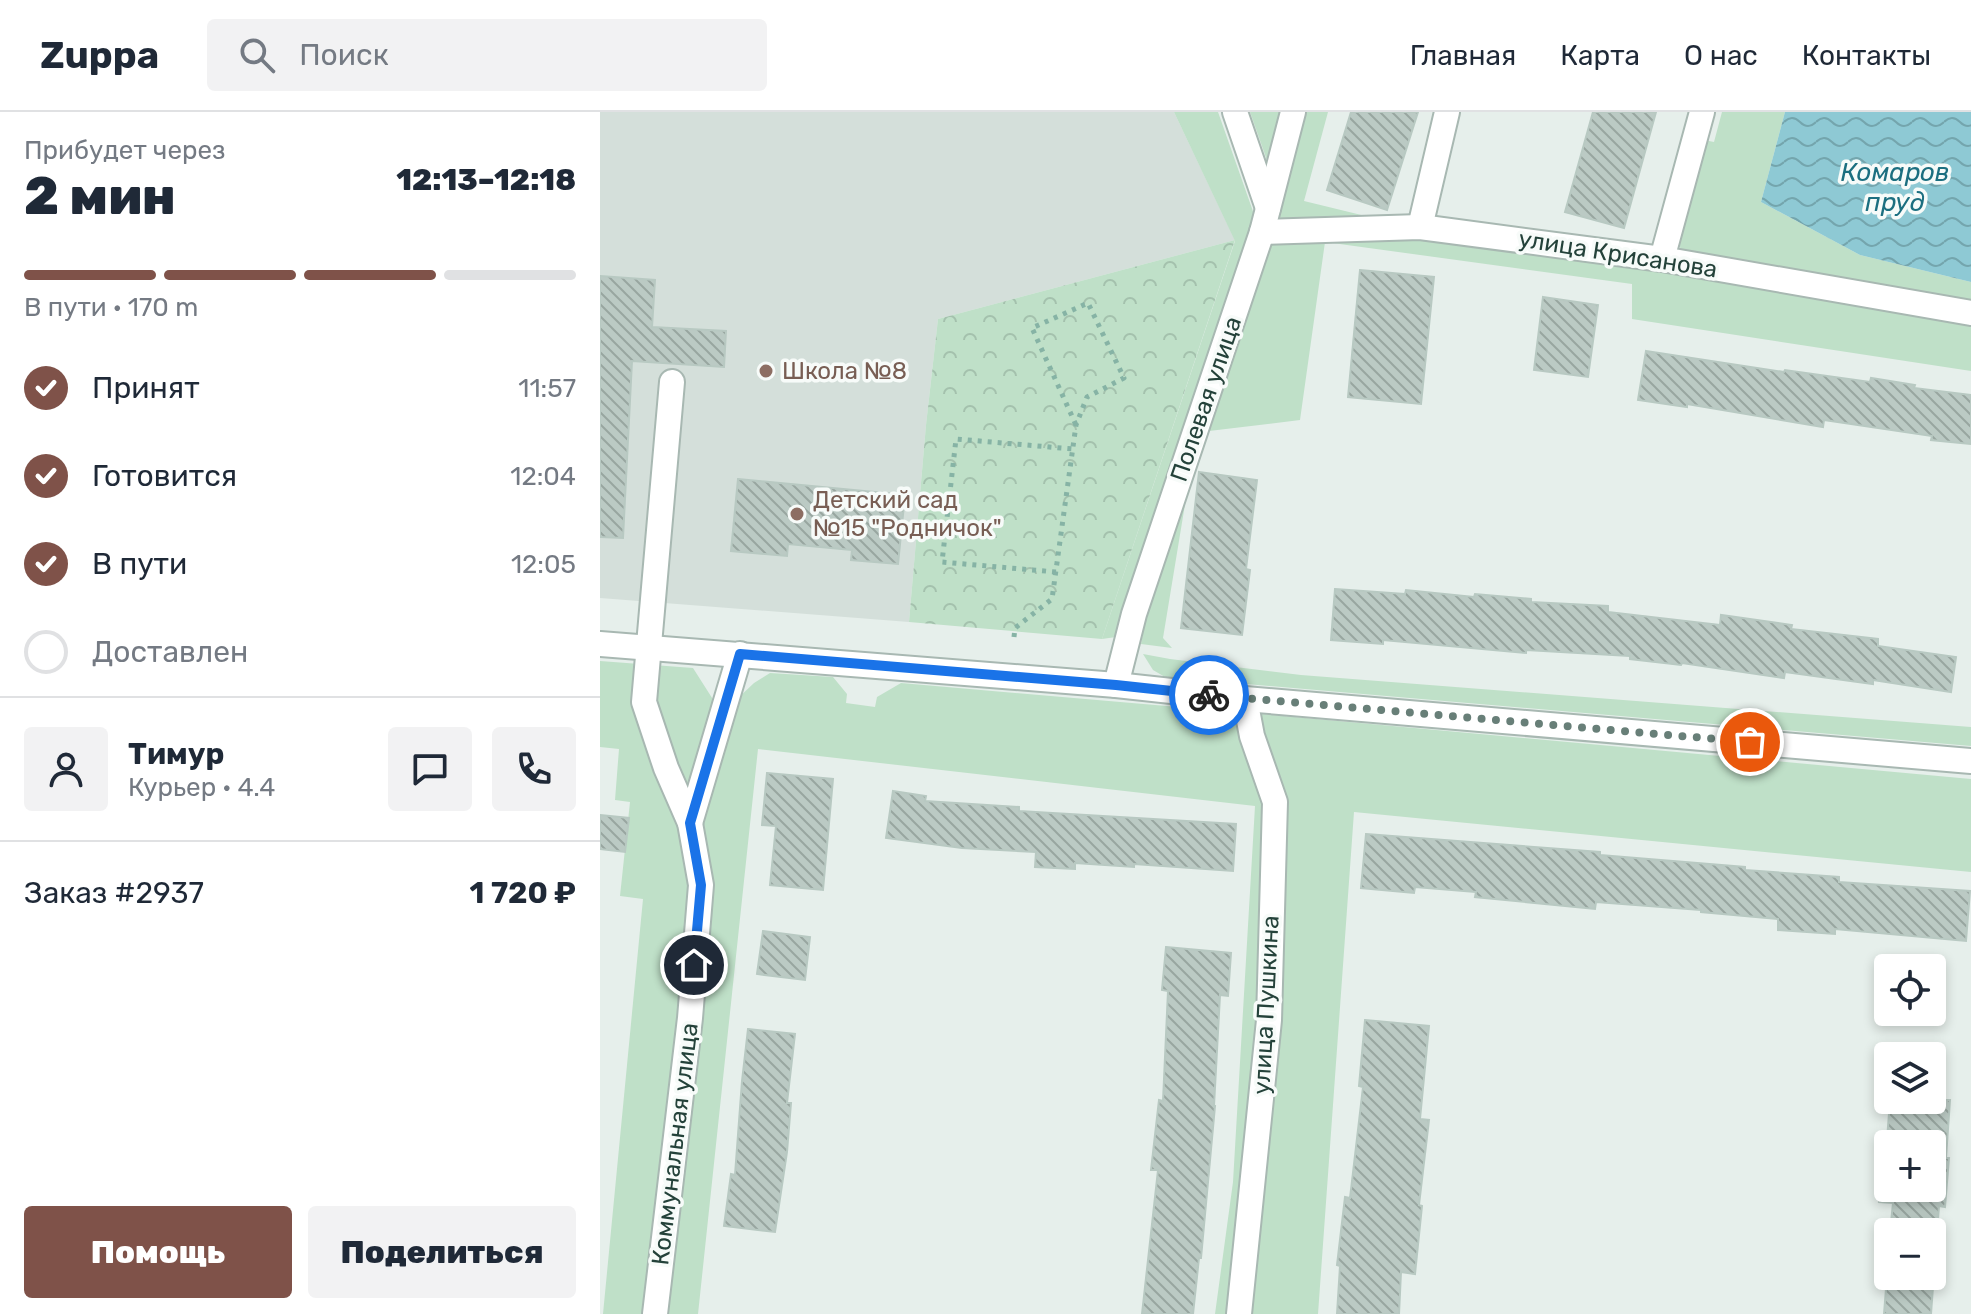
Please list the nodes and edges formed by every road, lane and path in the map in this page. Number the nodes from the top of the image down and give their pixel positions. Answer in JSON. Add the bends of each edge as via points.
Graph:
{"nodes":[{"id":1,"x":1235,"y":112,"type":"edge"},
{"id":2,"x":1293,"y":112,"type":"edge"},
{"id":3,"x":1447,"y":112,"type":"edge"},
{"id":4,"x":1702,"y":112,"type":"edge"},
{"id":5,"x":1268,"y":208,"type":"junction"},
{"id":6,"x":1420,"y":227,"type":"junction"},
{"id":7,"x":1262,"y":232,"type":"junction"},
{"id":8,"x":1662,"y":259,"type":"junction"},
{"id":9,"x":1971,"y":313,"type":"edge"},
{"id":10,"x":672,"y":382,"type":"dead end"},
{"id":11,"x":1076,"y":425,"type":"junction"},
{"id":12,"x":1073,"y":449,"type":"junction"},
{"id":13,"x":1056,"y":572,"type":"junction"},
{"id":14,"x":1014,"y":637,"type":"dead end"},
{"id":15,"x":600,"y":644,"type":"edge"},
{"id":16,"x":649,"y":647,"type":"junction"},
{"id":17,"x":740,"y":654,"type":"junction"},
{"id":18,"x":1116,"y":685,"type":"junction"},
{"id":19,"x":1245,"y":699,"type":"junction"},
{"id":20,"x":1971,"y":761,"type":"edge"},
{"id":21,"x":690,"y":823,"type":"junction"},
{"id":22,"x":655,"y":1314,"type":"edge"},
{"id":23,"x":1239,"y":1314,"type":"edge"}],
"edges":[{"from":1,"to":5,"type":"street"},
{"from":2,"to":5,"type":"street","name":"Полевая улица"},
{"from":3,"to":6,"type":"street"},
{"from":4,"to":8,"type":"street"},
{"from":5,"to":7,"type":"street","name":"Полевая улица"},
{"from":6,"to":7,"type":"street","name":"улица Крисанова"},
{"from":6,"to":8,"type":"street","name":"улица Крисанова"},
{"from":7,"to":18,"type":"street","name":"Полевая улица","via":[[1134,614]]},
{"from":8,"to":9,"type":"street","name":"улица Крисанова"},
{"from":10,"to":16,"type":"street","name":"Коммунальная улица"},
{"from":11,"to":11,"type":"path","via":[[1032,328],[1088,303],[1124,378],[1087,397]]},
{"from":11,"to":12,"type":"path"},
{"from":12,"to":13,"type":"path"},
{"from":12,"to":13,"type":"path","via":[[956,439],[942,562]]},
{"from":13,"to":14,"type":"path","via":[[1052,599],[1015,628]]},
{"from":15,"to":16,"type":"street"},
{"from":16,"to":17,"type":"street"},
{"from":16,"to":21,"type":"street","name":"Коммунальная улица","via":[[644,702]]},
{"from":17,"to":18,"type":"street"},
{"from":17,"to":21,"type":"street"},
{"from":18,"to":19,"type":"street"},
{"from":19,"to":20,"type":"street"},
{"from":19,"to":23,"type":"street","name":"улица Пушкина","via":[[1275,802],[1269,1020]]},
{"from":21,"to":22,"type":"street","name":"Коммунальная улица","via":[[701,885]]}]}
